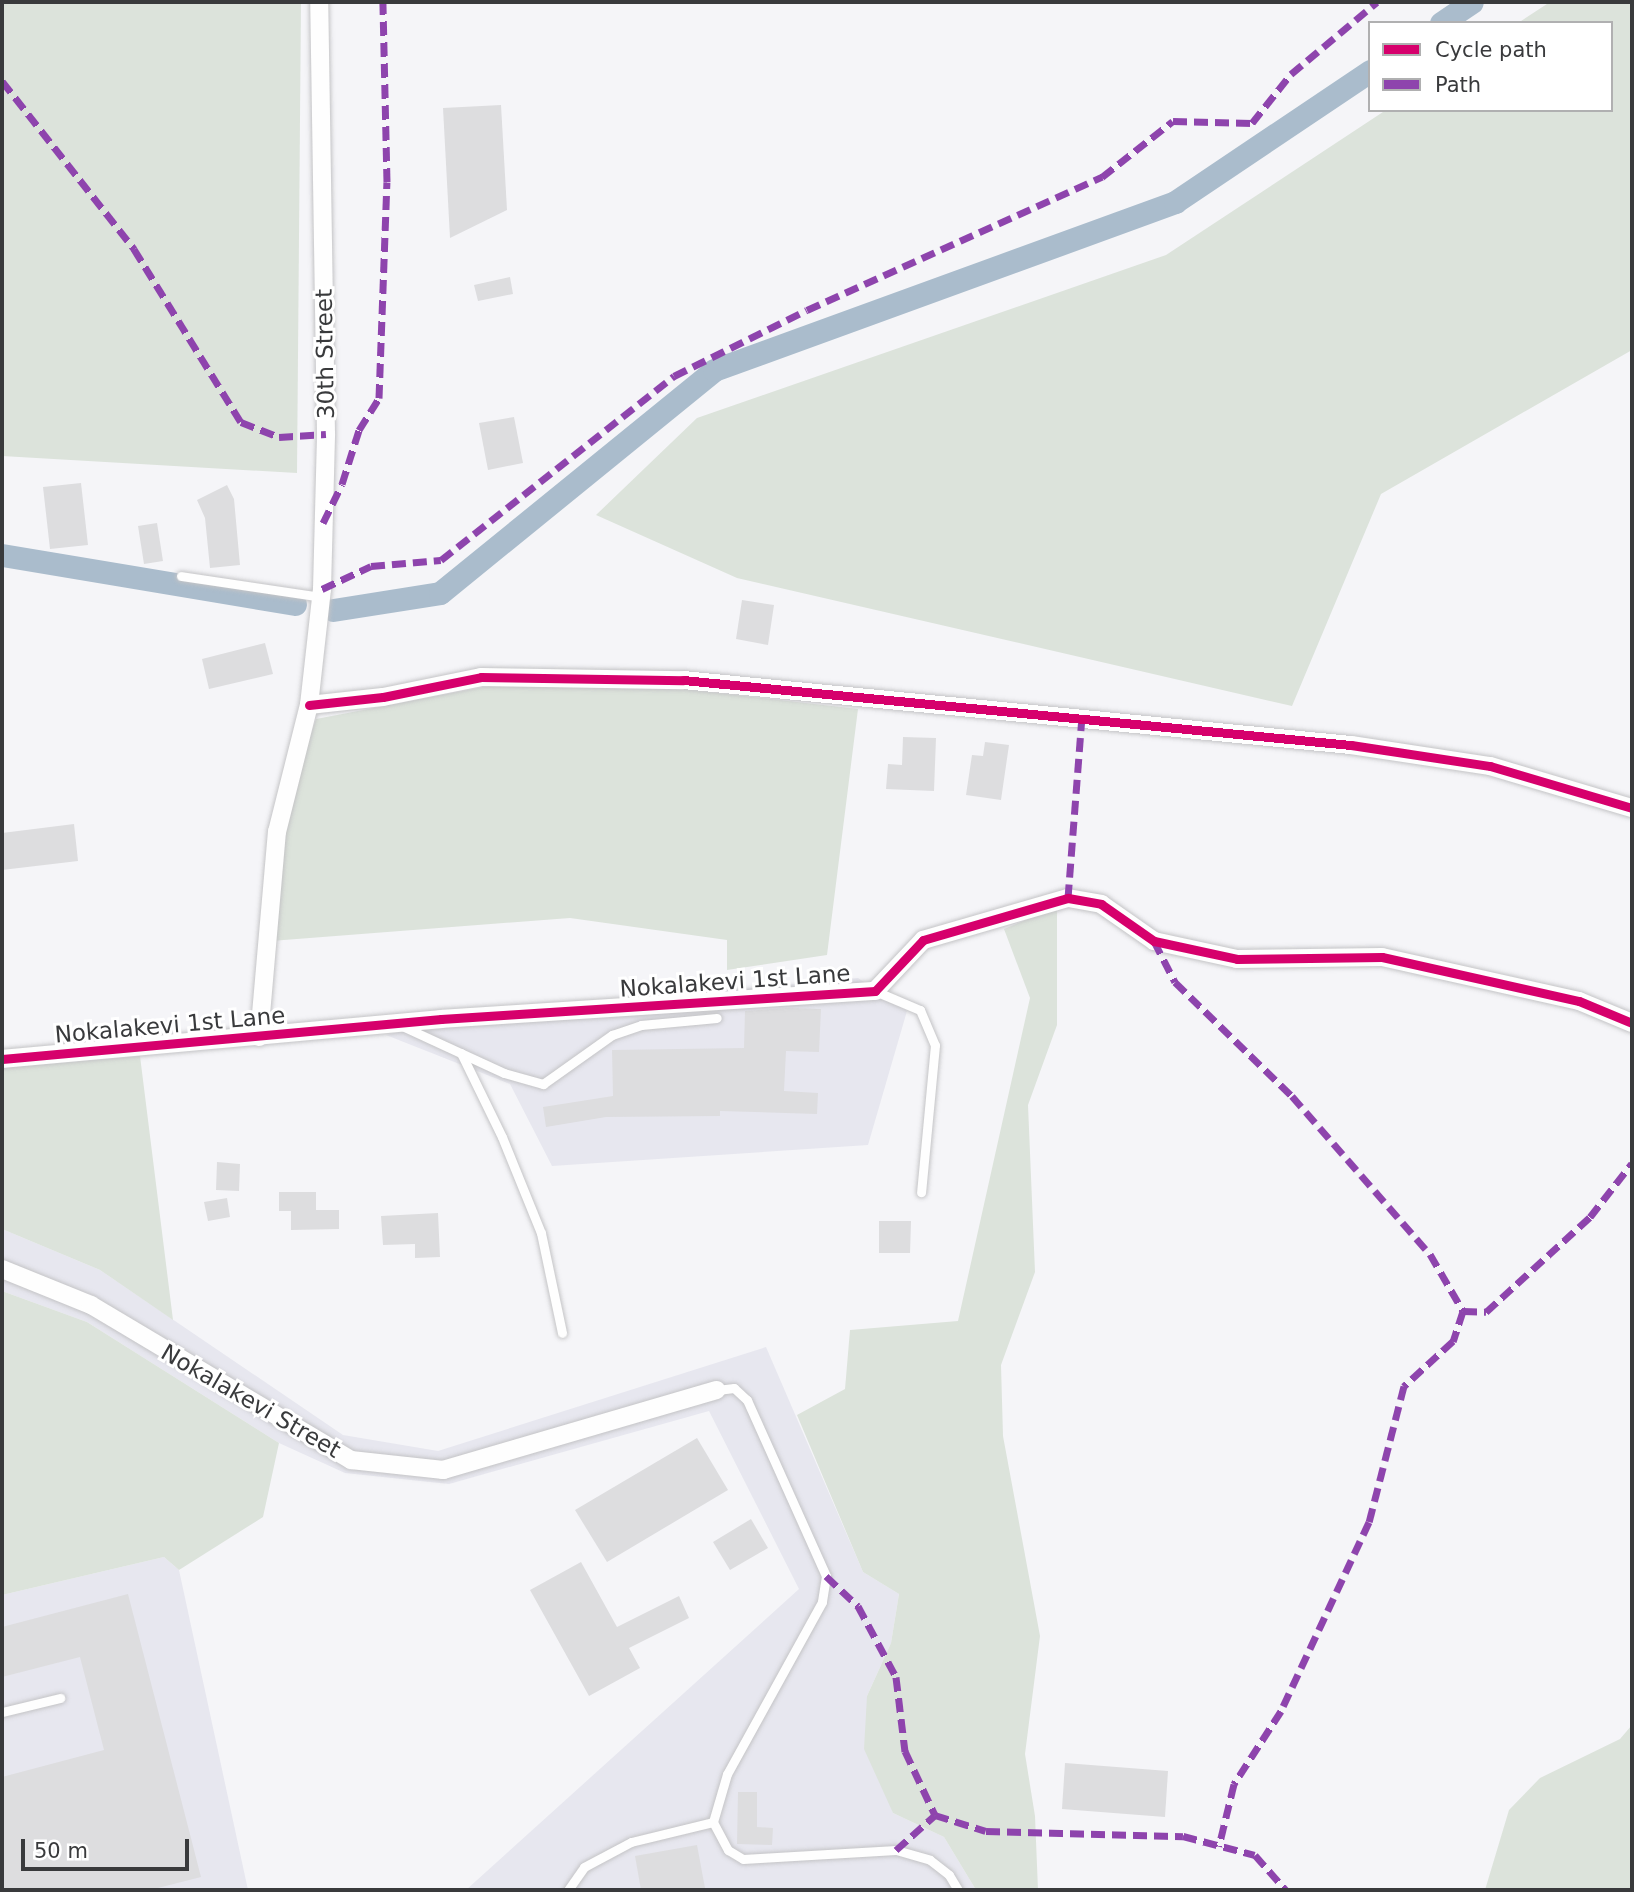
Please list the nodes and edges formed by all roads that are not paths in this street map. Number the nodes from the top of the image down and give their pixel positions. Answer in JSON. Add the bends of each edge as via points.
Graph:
{"nodes":[{"id":1,"x":319,"y":2,"type":"edge"},
{"id":2,"x":181,"y":576,"type":"dead end"},
{"id":3,"x":321,"y":597,"type":"junction"},
{"id":4,"x":309,"y":705,"type":"junction"},
{"id":5,"x":1632,"y":808,"type":"edge"},
{"id":6,"x":875,"y":991,"type":"junction"},
{"id":7,"x":718,"y":1018,"type":"dead end"},
{"id":8,"x":1632,"y":1023,"type":"edge"},
{"id":9,"x":397,"y":1024,"type":"junction"},
{"id":10,"x":259,"y":1037,"type":"junction"},
{"id":11,"x":461,"y":1054,"type":"junction"},
{"id":12,"x":2,"y":1059,"type":"edge"},
{"id":13,"x":921,"y":1192,"type":"dead end"},
{"id":14,"x":2,"y":1269,"type":"edge"},
{"id":15,"x":562,"y":1333,"type":"dead end"},
{"id":16,"x":717,"y":1391,"type":"joint"},
{"id":17,"x":60,"y":1698,"type":"dead end"},
{"id":18,"x":2,"y":1712,"type":"edge"},
{"id":19,"x":713,"y":1822,"type":"junction"},
{"id":20,"x":568,"y":1890,"type":"edge"},
{"id":21,"x":958,"y":1890,"type":"edge"}],
"edges":[{"from":1,"to":3,"type":"street","name":"30th Street","via":[[326,434]]},
{"from":2,"to":3,"type":"lane"},
{"from":3,"to":4,"type":"street","name":"30th Street"},
{"from":4,"to":5,"type":"street","via":[[383,697],[481,677],[683,680],[1351,745],[1490,766]]},
{"from":4,"to":10,"type":"street","name":"30th Street","via":[[277,832]]},
{"from":6,"to":8,"type":"street","name":"Nokalakevi 1st Lane","via":[[923,940],[1068,898],[1101,904],[1154,941],[1237,959],[1382,957],[1579,1001]]},
{"from":6,"to":9,"type":"street","name":"Nokalakevi 1st Lane"},
{"from":6,"to":13,"type":"lane","via":[[920,1010],[935,1045]]},
{"from":7,"to":11,"type":"lane","via":[[641,1025],[612,1035],[543,1084]]},
{"from":9,"to":10,"type":"street","name":"Nokalakevi 1st Lane"},
{"from":9,"to":11,"type":"lane"},
{"from":10,"to":12,"type":"street","name":"Nokalakevi 1st Lane"},
{"from":11,"to":15,"type":"lane","via":[[502,1137],[541,1233]]},
{"from":14,"to":16,"type":"street","name":"Nokalakevi Street","via":[[91,1305],[351,1460],[443,1471]]},
{"from":16,"to":19,"type":"lane","via":[[734,1388],[747,1400],[825,1576],[822,1602],[727,1774]]},
{"from":17,"to":18,"type":"lane"},
{"from":19,"to":20,"type":"lane","via":[[631,1842],[584,1867]]},
{"from":19,"to":21,"type":"lane","via":[[728,1850],[743,1859],[896,1850],[930,1860],[949,1875]]}]}
